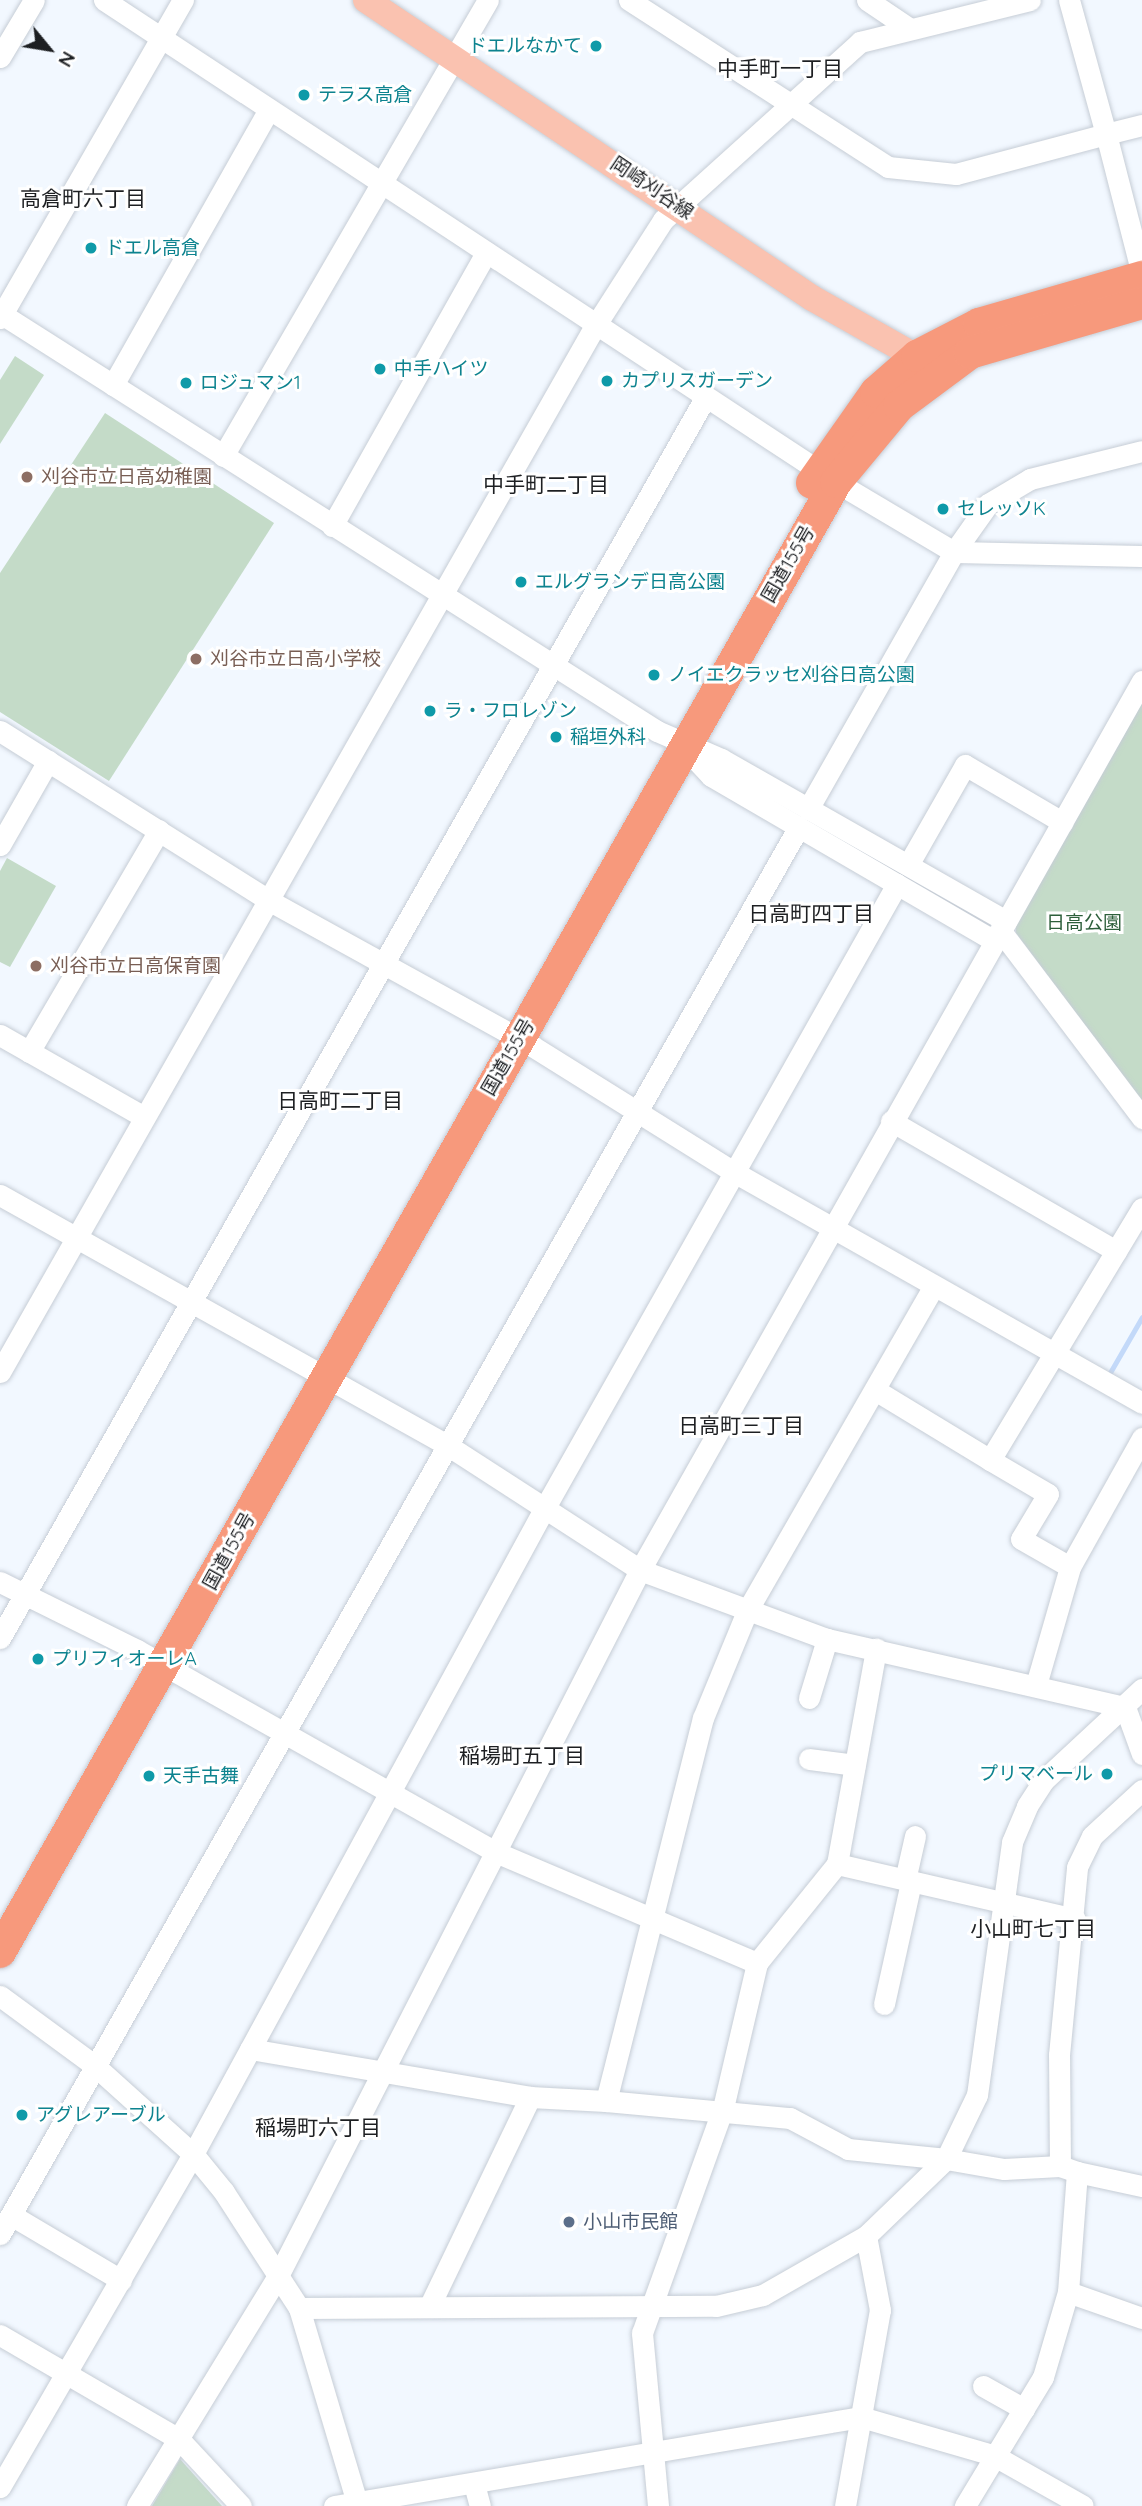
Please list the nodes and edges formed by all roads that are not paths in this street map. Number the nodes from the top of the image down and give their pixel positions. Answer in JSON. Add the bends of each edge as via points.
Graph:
{"nodes":[{"id":1,"x":34,"y":0,"type":"edge"},
{"id":2,"x":104,"y":0,"type":"edge"},
{"id":3,"x":183,"y":0,"type":"edge"},
{"id":4,"x":366,"y":0,"type":"edge"},
{"id":5,"x":488,"y":0,"type":"edge"},
{"id":6,"x":867,"y":0,"type":"edge"},
{"id":7,"x":1030,"y":0,"type":"edge"},
{"id":8,"x":1069,"y":0,"type":"edge"},
{"id":9,"x":634,"y":1,"type":"edge"},
{"id":10,"x":910,"y":29,"type":"junction"},
{"id":11,"x":161,"y":38,"type":"junction"},
{"id":12,"x":0,"y":57,"type":"edge"},
{"id":13,"x":453,"y":57,"type":"junction"},
{"id":14,"x":788,"y":107,"type":"junction"},
{"id":15,"x":268,"y":111,"type":"junction"},
{"id":16,"x":1142,"y":125,"type":"edge"},
{"id":17,"x":1106,"y":134,"type":"junction"},
{"id":18,"x":379,"y":181,"type":"junction"},
{"id":19,"x":677,"y":204,"type":"junction"},
{"id":20,"x":485,"y":255,"type":"junction"},
{"id":21,"x":1142,"y":275,"type":"edge"},
{"id":22,"x":1142,"y":303,"type":"edge"},
{"id":23,"x":1,"y":315,"type":"edge"},
{"id":24,"x":595,"y":326,"type":"junction"},
{"id":25,"x":929,"y":364,"type":"junction"},
{"id":26,"x":113,"y":385,"type":"junction"},
{"id":27,"x":705,"y":398,"type":"junction"},
{"id":28,"x":1142,"y":451,"type":"edge"},
{"id":29,"x":223,"y":456,"type":"junction"},
{"id":30,"x":827,"y":477,"type":"junction"},
{"id":31,"x":332,"y":526,"type":"junction"},
{"id":32,"x":954,"y":552,"type":"junction"},
{"id":33,"x":1142,"y":556,"type":"edge"},
{"id":34,"x":442,"y":595,"type":"junction"},
{"id":35,"x":554,"y":666,"type":"junction"},
{"id":36,"x":1142,"y":681,"type":"edge"},
{"id":37,"x":0,"y":731,"type":"edge"},
{"id":38,"x":675,"y":742,"type":"junction"},
{"id":39,"x":48,"y":761,"type":"junction"},
{"id":40,"x":808,"y":809,"type":"junction"},
{"id":41,"x":1062,"y":822,"type":"junction"},
{"id":42,"x":798,"y":828,"type":"junction"},
{"id":43,"x":159,"y":830,"type":"junction"},
{"id":44,"x":0,"y":845,"type":"edge"},
{"id":45,"x":908,"y":865,"type":"junction"},
{"id":46,"x":897,"y":884,"type":"junction"},
{"id":47,"x":268,"y":900,"type":"junction"},
{"id":48,"x":1000,"y":930,"type":"junction"},
{"id":49,"x":382,"y":967,"type":"junction"},
{"id":50,"x":0,"y":1035,"type":"edge"},
{"id":51,"x":509,"y":1037,"type":"junction"},
{"id":52,"x":29,"y":1052,"type":"junction"},
{"id":53,"x":639,"y":1108,"type":"junction"},
{"id":54,"x":141,"y":1115,"type":"junction"},
{"id":55,"x":1142,"y":1118,"type":"edge"},
{"id":56,"x":891,"y":1121,"type":"junction"},
{"id":57,"x":734,"y":1172,"type":"junction"},
{"id":58,"x":0,"y":1195,"type":"edge"},
{"id":59,"x":1142,"y":1208,"type":"edge"},
{"id":60,"x":832,"y":1227,"type":"junction"},
{"id":61,"x":76,"y":1238,"type":"junction"},
{"id":62,"x":1116,"y":1251,"type":"junction"},
{"id":63,"x":933,"y":1286,"type":"junction"},
{"id":64,"x":189,"y":1301,"type":"junction"},
{"id":65,"x":1053,"y":1354,"type":"junction"},
{"id":66,"x":2,"y":1364,"type":"edge"},
{"id":67,"x":318,"y":1370,"type":"junction"},
{"id":68,"x":875,"y":1390,"type":"junction"},
{"id":69,"x":1142,"y":1403,"type":"edge"},
{"id":70,"x":1142,"y":1438,"type":"edge"},
{"id":71,"x":447,"y":1445,"type":"junction"},
{"id":72,"x":990,"y":1460,"type":"junction"},
{"id":73,"x":543,"y":1511,"type":"junction"},
{"id":74,"x":1070,"y":1567,"type":"junction"},
{"id":75,"x":640,"y":1570,"type":"junction"},
{"id":76,"x":0,"y":1582,"type":"edge"},
{"id":77,"x":25,"y":1594,"type":"junction"},
{"id":78,"x":747,"y":1611,"type":"junction"},
{"id":79,"x":0,"y":1638,"type":"edge"},
{"id":80,"x":827,"y":1639,"type":"junction"},
{"id":81,"x":876,"y":1649,"type":"junction"},
{"id":82,"x":155,"y":1660,"type":"junction"},
{"id":83,"x":1036,"y":1685,"type":"junction"},
{"id":84,"x":1142,"y":1689,"type":"edge"},
{"id":85,"x":809,"y":1698,"type":"dead end"},
{"id":86,"x":1125,"y":1707,"type":"junction"},
{"id":87,"x":284,"y":1734,"type":"junction"},
{"id":88,"x":1142,"y":1754,"type":"edge"},
{"id":89,"x":809,"y":1759,"type":"dead end"},
{"id":90,"x":855,"y":1765,"type":"junction"},
{"id":91,"x":1142,"y":1790,"type":"edge"},
{"id":92,"x":388,"y":1793,"type":"junction"},
{"id":93,"x":915,"y":1836,"type":"dead end"},
{"id":94,"x":493,"y":1850,"type":"junction"},
{"id":95,"x":837,"y":1864,"type":"junction"},
{"id":96,"x":908,"y":1881,"type":"junction"},
{"id":97,"x":1002,"y":1906,"type":"junction"},
{"id":98,"x":0,"y":1915,"type":"edge"},
{"id":99,"x":651,"y":1919,"type":"junction"},
{"id":100,"x":1075,"y":1919,"type":"junction"},
{"id":101,"x":0,"y":1952,"type":"edge"},
{"id":102,"x":757,"y":1963,"type":"junction"},
{"id":103,"x":0,"y":1996,"type":"edge"},
{"id":104,"x":884,"y":2004,"type":"dead end"},
{"id":105,"x":250,"y":2049,"type":"junction"},
{"id":106,"x":94,"y":2065,"type":"junction"},
{"id":107,"x":381,"y":2072,"type":"junction"},
{"id":108,"x":530,"y":2098,"type":"junction"},
{"id":109,"x":606,"y":2101,"type":"junction"},
{"id":110,"x":723,"y":2108,"type":"junction"},
{"id":111,"x":193,"y":2154,"type":"junction"},
{"id":112,"x":946,"y":2160,"type":"junction"},
{"id":113,"x":1068,"y":2169,"type":"junction"},
{"id":114,"x":1142,"y":2186,"type":"edge"},
{"id":115,"x":10,"y":2215,"type":"junction"},
{"id":116,"x":0,"y":2234,"type":"edge"},
{"id":117,"x":866,"y":2236,"type":"junction"},
{"id":118,"x":279,"y":2274,"type":"junction"},
{"id":119,"x":121,"y":2280,"type":"junction"},
{"id":120,"x":1068,"y":2291,"type":"junction"},
{"id":121,"x":430,"y":2305,"type":"junction"},
{"id":122,"x":649,"y":2305,"type":"junction"},
{"id":123,"x":299,"y":2308,"type":"junction"},
{"id":124,"x":1142,"y":2318,"type":"edge"},
{"id":125,"x":0,"y":2335,"type":"edge"},
{"id":126,"x":66,"y":2373,"type":"junction"},
{"id":127,"x":983,"y":2386,"type":"dead end"},
{"id":128,"x":1024,"y":2409,"type":"junction"},
{"id":129,"x":861,"y":2417,"type":"junction"},
{"id":130,"x":179,"y":2439,"type":"junction"},
{"id":131,"x":653,"y":2453,"type":"junction"},
{"id":132,"x":993,"y":2455,"type":"junction"},
{"id":133,"x":474,"y":2484,"type":"junction"},
{"id":134,"x":0,"y":2487,"type":"edge"},
{"id":135,"x":358,"y":2504,"type":"edge"},
{"id":136,"x":137,"y":2506,"type":"edge"},
{"id":137,"x":241,"y":2506,"type":"edge"},
{"id":138,"x":334,"y":2506,"type":"edge"},
{"id":139,"x":480,"y":2506,"type":"edge"},
{"id":140,"x":658,"y":2506,"type":"edge"},
{"id":141,"x":845,"y":2506,"type":"edge"},
{"id":142,"x":965,"y":2506,"type":"edge"},
{"id":143,"x":1083,"y":2506,"type":"edge"}],
"edges":[{"from":1,"to":12,"type":"street"},
{"from":2,"to":11,"type":"street"},
{"from":3,"to":11,"type":"street"},
{"from":4,"to":13,"type":"main road","name":"岡崎刈谷線"},
{"from":5,"to":13,"type":"street"},
{"from":6,"to":10,"type":"street"},
{"from":7,"to":10,"type":"street"},
{"from":8,"to":17,"type":"street"},
{"from":9,"to":14,"type":"street"},
{"from":10,"to":14,"type":"street","via":[[860,42]]},
{"from":11,"to":15,"type":"street"},
{"from":11,"to":23,"type":"street"},
{"from":13,"to":18,"type":"street"},
{"from":13,"to":19,"type":"main road","name":"岡崎刈谷線"},
{"from":14,"to":17,"type":"street","via":[[888,167],[923,175],[956,174]]},
{"from":14,"to":19,"type":"street"},
{"from":15,"to":18,"type":"street"},
{"from":15,"to":26,"type":"street"},
{"from":16,"to":17,"type":"street"},
{"from":17,"to":21,"type":"street"},
{"from":18,"to":20,"type":"street"},
{"from":18,"to":29,"type":"street"},
{"from":19,"to":24,"type":"street"},
{"from":19,"to":25,"type":"main road","name":"岡崎刈谷線","via":[[812,298]]},
{"from":20,"to":24,"type":"street"},
{"from":20,"to":31,"type":"street"},
{"from":21,"to":25,"type":"highway","name":"国道155号","via":[[979,324]]},
{"from":22,"to":25,"type":"highway","name":"国道155号"},
{"from":23,"to":26,"type":"street"},
{"from":24,"to":27,"type":"street"},
{"from":24,"to":34,"type":"street"},
{"from":25,"to":30,"type":"highway","name":"国道155号","via":[[876,392]]},
{"from":26,"to":29,"type":"street"},
{"from":27,"to":30,"type":"street"},
{"from":27,"to":35,"type":"street"},
{"from":28,"to":32,"type":"street","via":[[1008,491],[988,504]]},
{"from":29,"to":31,"type":"street"},
{"from":30,"to":32,"type":"street"},
{"from":30,"to":38,"type":"highway","name":"国道155号"},
{"from":31,"to":34,"type":"street"},
{"from":32,"to":33,"type":"street"},
{"from":32,"to":40,"type":"street"},
{"from":34,"to":35,"type":"street"},
{"from":34,"to":47,"type":"street"},
{"from":35,"to":38,"type":"street"},
{"from":35,"to":49,"type":"street"},
{"from":36,"to":41,"type":"street"},
{"from":37,"to":39,"type":"street"},
{"from":38,"to":40,"type":"street","via":[[721,759]]},
{"from":38,"to":42,"type":"street","via":[[711,776]]},
{"from":38,"to":51,"type":"highway","name":"国道155号"},
{"from":39,"to":43,"type":"street"},
{"from":39,"to":44,"type":"street"},
{"from":40,"to":45,"type":"street"},
{"from":41,"to":45,"type":"street","via":[[965,765]]},
{"from":41,"to":48,"type":"street"},
{"from":42,"to":46,"type":"street"},
{"from":42,"to":53,"type":"street"},
{"from":43,"to":47,"type":"street"},
{"from":43,"to":52,"type":"street"},
{"from":45,"to":48,"type":"street"},
{"from":46,"to":48,"type":"street"},
{"from":46,"to":57,"type":"street"},
{"from":47,"to":49,"type":"street"},
{"from":47,"to":54,"type":"street"},
{"from":48,"to":55,"type":"street"},
{"from":48,"to":56,"type":"street"},
{"from":49,"to":51,"type":"street"},
{"from":49,"to":64,"type":"street"},
{"from":50,"to":52,"type":"street"},
{"from":51,"to":53,"type":"street"},
{"from":51,"to":67,"type":"highway","name":"国道155号"},
{"from":52,"to":54,"type":"street"},
{"from":53,"to":57,"type":"street"},
{"from":53,"to":71,"type":"street"},
{"from":54,"to":61,"type":"street"},
{"from":56,"to":60,"type":"street"},
{"from":56,"to":62,"type":"street"},
{"from":57,"to":60,"type":"street"},
{"from":57,"to":73,"type":"street"},
{"from":58,"to":61,"type":"street"},
{"from":59,"to":62,"type":"street"},
{"from":60,"to":63,"type":"street"},
{"from":60,"to":75,"type":"street"},
{"from":61,"to":64,"type":"street"},
{"from":61,"to":66,"type":"street"},
{"from":62,"to":65,"type":"street"},
{"from":63,"to":65,"type":"street"},
{"from":63,"to":68,"type":"street"},
{"from":64,"to":67,"type":"street"},
{"from":64,"to":77,"type":"street"},
{"from":65,"to":69,"type":"street"},
{"from":65,"to":72,"type":"street"},
{"from":67,"to":71,"type":"street"},
{"from":67,"to":82,"type":"highway","name":"国道155号"},
{"from":68,"to":72,"type":"street"},
{"from":68,"to":78,"type":"street"},
{"from":70,"to":74,"type":"street"},
{"from":71,"to":73,"type":"street"},
{"from":71,"to":87,"type":"street"},
{"from":72,"to":74,"type":"street","via":[[1048,1494],[1021,1539]]},
{"from":73,"to":75,"type":"street"},
{"from":73,"to":92,"type":"street"},
{"from":74,"to":83,"type":"street"},
{"from":75,"to":78,"type":"street"},
{"from":75,"to":94,"type":"street"},
{"from":76,"to":77,"type":"street"},
{"from":77,"to":79,"type":"street"},
{"from":77,"to":82,"type":"street"},
{"from":78,"to":80,"type":"street"},
{"from":78,"to":99,"type":"street","via":[[703,1718]]},
{"from":80,"to":81,"type":"street"},
{"from":80,"to":85,"type":"street"},
{"from":81,"to":83,"type":"street"},
{"from":81,"to":90,"type":"street"},
{"from":82,"to":87,"type":"street"},
{"from":82,"to":98,"type":"highway","name":"国道155号"},
{"from":82,"to":101,"type":"highway","name":"国道155号"},
{"from":83,"to":86,"type":"street"},
{"from":84,"to":86,"type":"street"},
{"from":86,"to":88,"type":"street"},
{"from":86,"to":97,"type":"street","via":[[1044,1780],[1027,1806],[1012,1842]]},
{"from":87,"to":92,"type":"street"},
{"from":87,"to":106,"type":"street"},
{"from":89,"to":90,"type":"street"},
{"from":90,"to":95,"type":"street"},
{"from":91,"to":100,"type":"street","via":[[1091,1836],[1077,1867]]},
{"from":92,"to":94,"type":"street"},
{"from":92,"to":105,"type":"street"},
{"from":93,"to":96,"type":"street"},
{"from":94,"to":99,"type":"street"},
{"from":94,"to":107,"type":"street"},
{"from":95,"to":96,"type":"street"},
{"from":95,"to":102,"type":"street"},
{"from":96,"to":97,"type":"street"},
{"from":96,"to":104,"type":"street"},
{"from":97,"to":100,"type":"street"},
{"from":97,"to":112,"type":"street","via":[[977,2095]]},
{"from":99,"to":102,"type":"street"},
{"from":99,"to":109,"type":"street"},
{"from":100,"to":113,"type":"street","via":[[1059,2055]]},
{"from":102,"to":110,"type":"street"},
{"from":103,"to":106,"type":"street"},
{"from":105,"to":107,"type":"street"},
{"from":105,"to":111,"type":"street"},
{"from":106,"to":111,"type":"street"},
{"from":106,"to":115,"type":"street"},
{"from":107,"to":108,"type":"street"},
{"from":107,"to":118,"type":"street"},
{"from":108,"to":109,"type":"street"},
{"from":108,"to":121,"type":"street"},
{"from":109,"to":110,"type":"street"},
{"from":110,"to":112,"type":"street","via":[[790,2118],[848,2149]]},
{"from":110,"to":122,"type":"street"},
{"from":111,"to":118,"type":"street"},
{"from":111,"to":119,"type":"street"},
{"from":112,"to":113,"type":"street","via":[[1004,2169]]},
{"from":112,"to":117,"type":"street"},
{"from":113,"to":114,"type":"street"},
{"from":113,"to":120,"type":"street"},
{"from":115,"to":116,"type":"street"},
{"from":115,"to":119,"type":"street"},
{"from":117,"to":122,"type":"street","via":[[764,2295],[716,2305]]},
{"from":117,"to":129,"type":"street","via":[[880,2310]]},
{"from":118,"to":123,"type":"street"},
{"from":118,"to":130,"type":"street"},
{"from":119,"to":126,"type":"street"},
{"from":120,"to":124,"type":"street"},
{"from":120,"to":128,"type":"street","via":[[1043,2377]]},
{"from":121,"to":122,"type":"street"},
{"from":121,"to":123,"type":"street"},
{"from":122,"to":131,"type":"street","via":[[641,2360]]},
{"from":123,"to":135,"type":"street"},
{"from":125,"to":126,"type":"street"},
{"from":126,"to":130,"type":"street"},
{"from":126,"to":134,"type":"street"},
{"from":127,"to":128,"type":"street"},
{"from":128,"to":132,"type":"street"},
{"from":129,"to":131,"type":"street"},
{"from":129,"to":132,"type":"street"},
{"from":129,"to":141,"type":"street"},
{"from":130,"to":136,"type":"street"},
{"from":130,"to":137,"type":"street"},
{"from":131,"to":133,"type":"street"},
{"from":131,"to":140,"type":"street"},
{"from":132,"to":142,"type":"street"},
{"from":132,"to":143,"type":"street"},
{"from":133,"to":135,"type":"street"},
{"from":133,"to":139,"type":"street"},
{"from":135,"to":138,"type":"street"}]}
